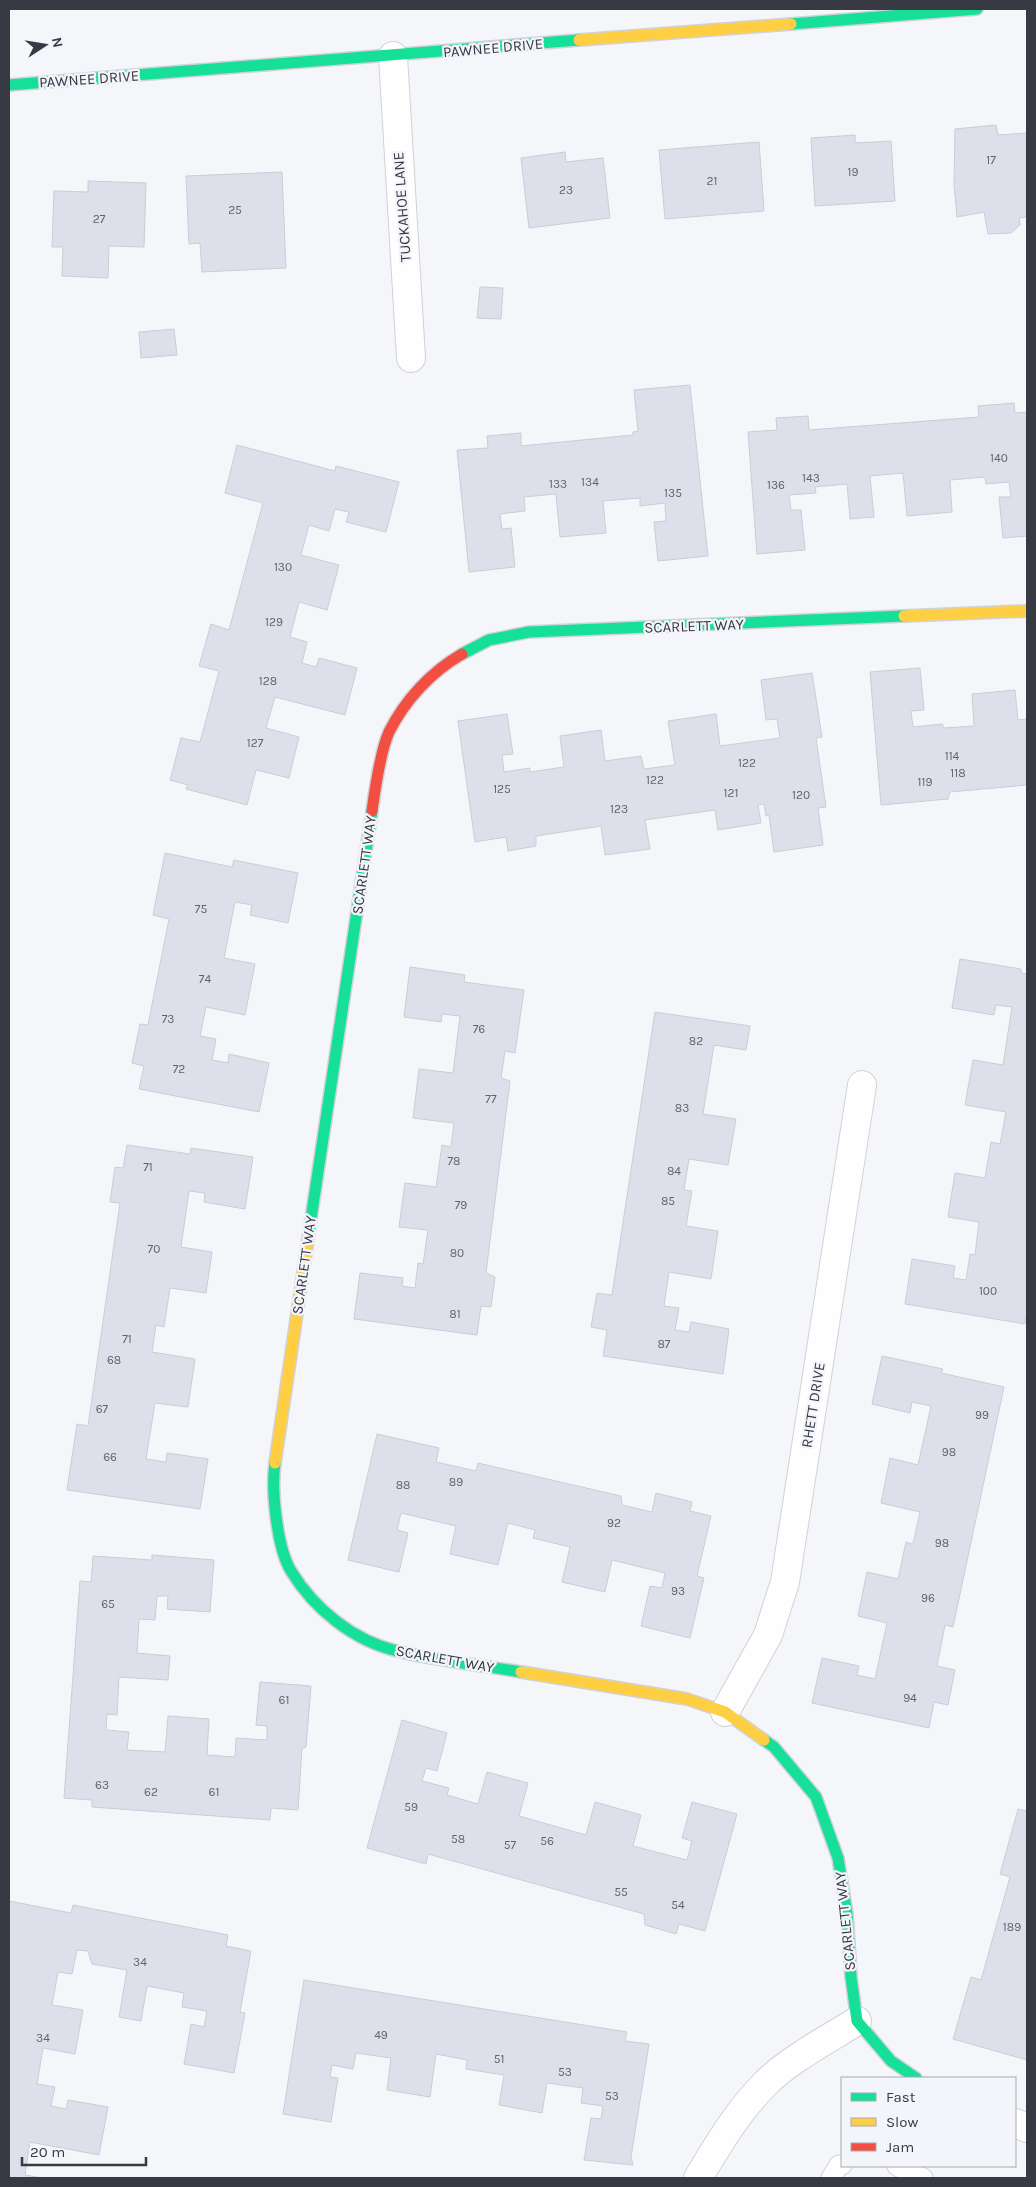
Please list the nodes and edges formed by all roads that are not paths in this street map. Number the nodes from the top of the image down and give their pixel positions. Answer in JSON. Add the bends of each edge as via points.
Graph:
{"nodes":[{"id":1,"x":978,"y":9,"type":"edge"},
{"id":2,"x":392,"y":56,"type":"junction"},
{"id":3,"x":9,"y":85,"type":"edge"},
{"id":4,"x":411,"y":358,"type":"dead end"},
{"id":5,"x":1027,"y":611,"type":"edge"},
{"id":6,"x":862,"y":1086,"type":"dead end"},
{"id":7,"x":725,"y":1712,"type":"junction"},
{"id":8,"x":857,"y":2020,"type":"junction"},
{"id":9,"x":915,"y":2077,"type":"edge"},
{"id":10,"x":841,"y":2165,"type":"edge"},
{"id":11,"x":899,"y":2167,"type":"edge"},
{"id":12,"x":698,"y":2178,"type":"edge"},
{"id":13,"x":831,"y":2178,"type":"edge"},
{"id":14,"x":922,"y":2178,"type":"edge"}],
"edges":[{"from":1,"to":2,"type":"street","name":"PAWNEE DRIVE"},
{"from":2,"to":3,"type":"street","name":"PAWNEE DRIVE"},
{"from":2,"to":4,"type":"street","name":"TUCKAHOE LANE"},
{"from":5,"to":7,"type":"street","name":"SCARLETT WAY","via":[[529,632],[489,640],[459,656],[422,683],[389,733],[376,783],[274,1470],[277,1529],[290,1570],[318,1606],[353,1634],[396,1651],[687,1699]]},
{"from":6,"to":7,"type":"street","name":"RHETT DRIVE","via":[[785,1582],[768,1635]]},
{"from":7,"to":8,"type":"street","name":"SCARLETT WAY","via":[[774,1747],[816,1797],[838,1858]]},
{"from":8,"to":9,"type":"street","via":[[891,2061]]},
{"from":8,"to":12,"type":"street","via":[[766,2082],[734,2119]]},
{"from":10,"to":13,"type":"lane"},
{"from":11,"to":14,"type":"lane"}]}
